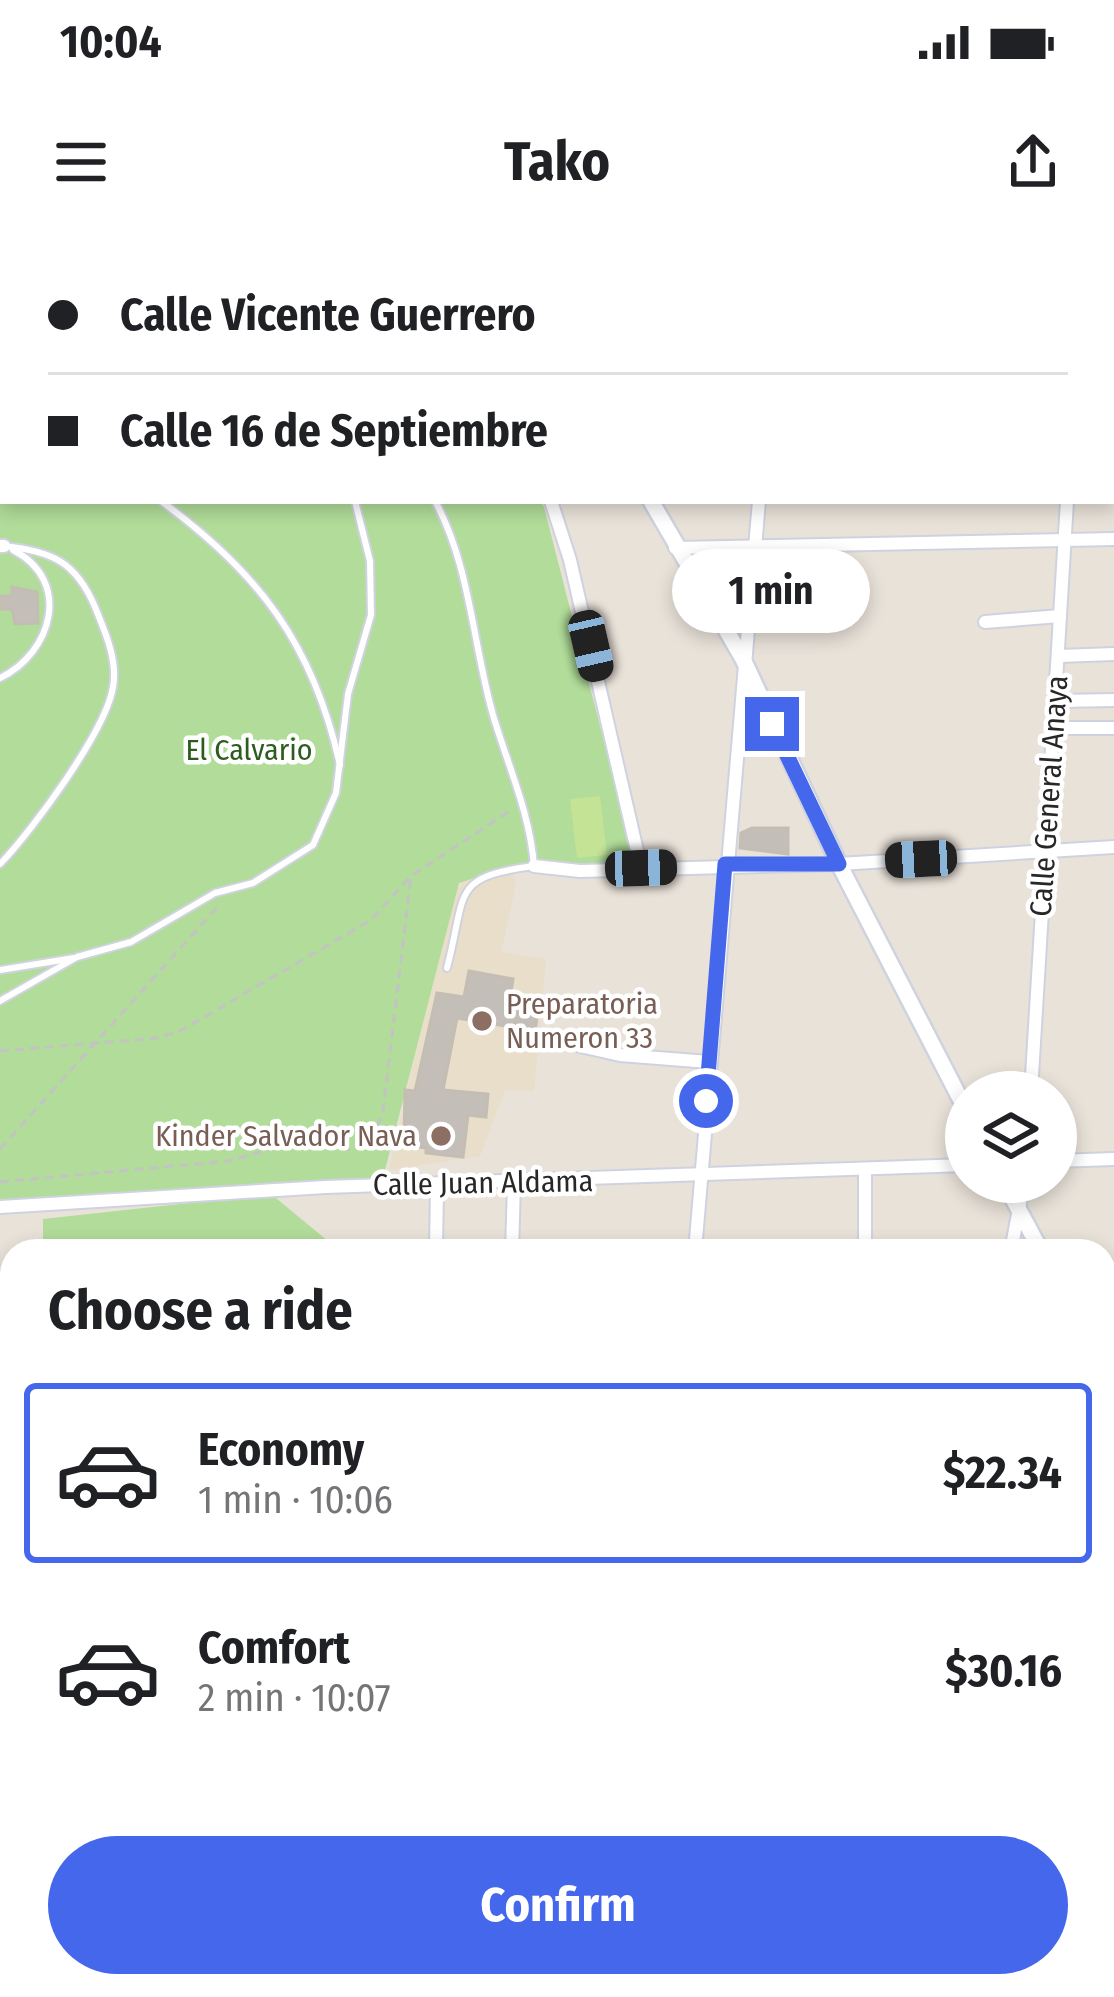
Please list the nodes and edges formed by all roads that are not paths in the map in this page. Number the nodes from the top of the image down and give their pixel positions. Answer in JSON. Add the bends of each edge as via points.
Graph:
{"nodes":[{"id":1,"x":165,"y":504,"type":"edge"},
{"id":2,"x":356,"y":504,"type":"edge"},
{"id":3,"x":437,"y":504,"type":"edge"},
{"id":4,"x":552,"y":504,"type":"edge"},
{"id":5,"x":653,"y":504,"type":"edge"},
{"id":6,"x":759,"y":504,"type":"edge"},
{"id":7,"x":1067,"y":504,"type":"edge"},
{"id":8,"x":1114,"y":539,"type":"edge"},
{"id":9,"x":1064,"y":540,"type":"junction"},
{"id":10,"x":2,"y":546,"type":"edge"},
{"id":11,"x":756,"y":546,"type":"junction"},
{"id":12,"x":675,"y":548,"type":"junction"},
{"id":13,"x":1060,"y":616,"type":"junction"},
{"id":14,"x":986,"y":622,"type":"dead end"},
{"id":15,"x":1114,"y":654,"type":"edge"},
{"id":16,"x":1059,"y":656,"type":"junction"},
{"id":17,"x":743,"y":658,"type":"junction"},
{"id":18,"x":0,"y":679,"type":"edge"},
{"id":19,"x":1114,"y":700,"type":"edge"},
{"id":20,"x":1057,"y":701,"type":"junction"},
{"id":21,"x":1055,"y":728,"type":"junction"},
{"id":22,"x":1114,"y":728,"type":"edge"},
{"id":23,"x":341,"y":768,"type":"junction"},
{"id":24,"x":1114,"y":847,"type":"edge"},
{"id":25,"x":1044,"y":850,"type":"junction"},
{"id":26,"x":0,"y":864,"type":"edge"},
{"id":27,"x":725,"y":864,"type":"junction"},
{"id":28,"x":839,"y":864,"type":"junction"},
{"id":29,"x":534,"y":866,"type":"junction"},
{"id":30,"x":641,"y":868,"type":"junction"},
{"id":31,"x":77,"y":958,"type":"junction"},
{"id":32,"x":447,"y":968,"type":"dead end"},
{"id":33,"x":0,"y":970,"type":"edge"},
{"id":34,"x":0,"y":1001,"type":"edge"},
{"id":35,"x":580,"y":1046,"type":"dead end"},
{"id":36,"x":709,"y":1063,"type":"junction"},
{"id":37,"x":946,"y":1071,"type":"edge"},
{"id":38,"x":1031,"y":1071,"type":"edge"},
{"id":39,"x":1114,"y":1159,"type":"edge"},
{"id":40,"x":1077,"y":1160,"type":"edge"},
{"id":41,"x":945,"y":1167,"type":"edge"},
{"id":42,"x":865,"y":1170,"type":"junction"},
{"id":43,"x":699,"y":1178,"type":"junction"},
{"id":44,"x":514,"y":1184,"type":"junction"},
{"id":45,"x":436,"y":1186,"type":"junction"},
{"id":46,"x":1016,"y":1203,"type":"edge"},
{"id":47,"x":1021,"y":1203,"type":"edge"},
{"id":48,"x":0,"y":1207,"type":"edge"},
{"id":49,"x":1020,"y":1209,"type":"junction"},
{"id":50,"x":436,"y":1239,"type":"edge"},
{"id":51,"x":512,"y":1239,"type":"edge"},
{"id":52,"x":696,"y":1239,"type":"edge"},
{"id":53,"x":865,"y":1239,"type":"edge"},
{"id":54,"x":1014,"y":1239,"type":"edge"},
{"id":55,"x":1035,"y":1239,"type":"edge"}],
"edges":[{"from":1,"to":23,"type":"lane","via":[[278,608]]},
{"from":2,"to":23,"type":"lane","via":[[373,587]]},
{"from":3,"to":29,"type":"lane","via":[[451,530]]},
{"from":4,"to":30,"type":"street"},
{"from":5,"to":12,"type":"street"},
{"from":6,"to":11,"type":"street"},
{"from":7,"to":9,"type":"street","name":"Calle General Anaya"},
{"from":8,"to":9,"type":"street"},
{"from":9,"to":11,"type":"street"},
{"from":9,"to":13,"type":"street","name":"Calle General Anaya"},
{"from":10,"to":18,"type":"lane","via":[[44,575],[52,608],[38,649]]},
{"from":10,"to":26,"type":"lane","via":[[56,556],[77,572],[109,640],[113,689],[42,817]]},
{"from":11,"to":12,"type":"street"},
{"from":11,"to":17,"type":"street"},
{"from":12,"to":17,"type":"street"},
{"from":13,"to":14,"type":"street"},
{"from":13,"to":16,"type":"street","name":"Calle General Anaya"},
{"from":15,"to":16,"type":"street"},
{"from":16,"to":20,"type":"street","name":"Calle General Anaya"},
{"from":17,"to":27,"type":"street"},
{"from":17,"to":28,"type":"street"},
{"from":19,"to":20,"type":"street"},
{"from":20,"to":21,"type":"street","name":"Calle General Anaya"},
{"from":21,"to":22,"type":"street"},
{"from":21,"to":25,"type":"street","name":"Calle General Anaya"},
{"from":23,"to":31,"type":"lane","via":[[313,845],[131,942]]},
{"from":24,"to":25,"type":"street"},
{"from":25,"to":28,"type":"street"},
{"from":25,"to":38,"type":"street","name":"Calle General Anaya"},
{"from":27,"to":28,"type":"street"},
{"from":27,"to":30,"type":"street"},
{"from":27,"to":36,"type":"street"},
{"from":28,"to":37,"type":"street"},
{"from":29,"to":30,"type":"street"},
{"from":29,"to":32,"type":"lane","via":[[484,873],[470,883]]},
{"from":31,"to":33,"type":"lane"},
{"from":31,"to":34,"type":"lane"},
{"from":35,"to":36,"type":"street"},
{"from":36,"to":43,"type":"street"},
{"from":39,"to":40,"type":"street"},
{"from":41,"to":42,"type":"street","name":"Calle Juan Aldama"},
{"from":42,"to":43,"type":"street","name":"Calle Juan Aldama"},
{"from":42,"to":53,"type":"street"},
{"from":43,"to":44,"type":"street","name":"Calle Juan Aldama"},
{"from":43,"to":52,"type":"street"},
{"from":44,"to":45,"type":"street","name":"Calle Juan Aldama"},
{"from":44,"to":51,"type":"street"},
{"from":45,"to":48,"type":"street","name":"Calle Juan Aldama"},
{"from":45,"to":50,"type":"street"},
{"from":46,"to":49,"type":"street"},
{"from":47,"to":49,"type":"street"},
{"from":49,"to":54,"type":"street"},
{"from":49,"to":55,"type":"street"}]}
